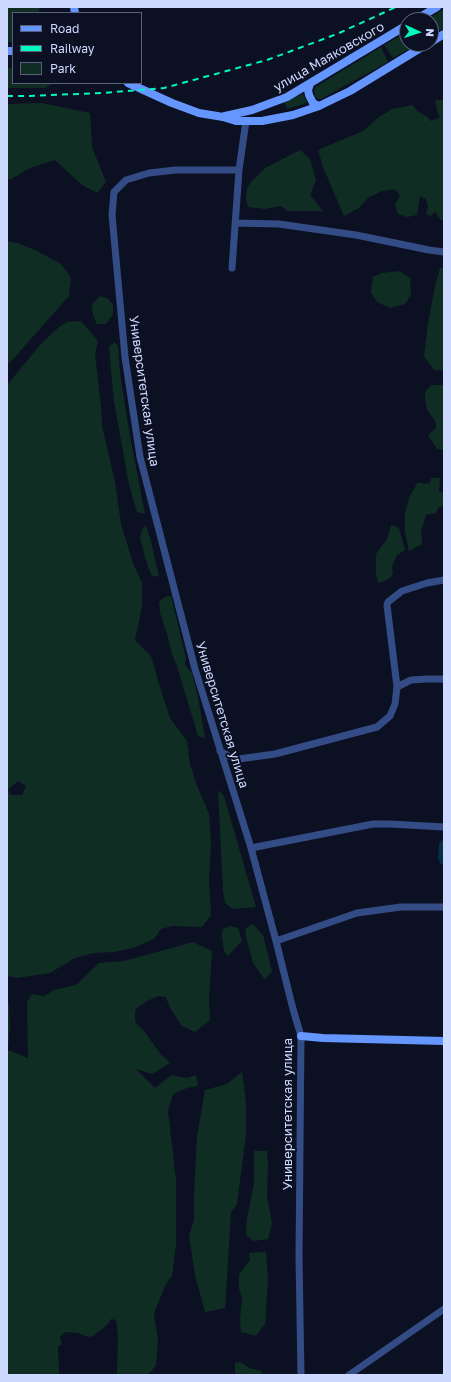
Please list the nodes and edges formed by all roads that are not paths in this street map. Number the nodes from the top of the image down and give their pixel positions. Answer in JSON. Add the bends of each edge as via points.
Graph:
{"nodes":[{"id":1,"x":399,"y":30,"type":"edge"},
{"id":2,"x":414,"y":52,"type":"edge"},
{"id":3,"x":130,"y":84,"type":"edge"},
{"id":4,"x":310,"y":84,"type":"junction"},
{"id":5,"x":319,"y":106,"type":"junction"},
{"id":6,"x":223,"y":117,"type":"junction"},
{"id":7,"x":246,"y":121,"type":"junction"},
{"id":8,"x":239,"y":170,"type":"junction"},
{"id":9,"x":235,"y":223,"type":"junction"},
{"id":10,"x":444,"y":252,"type":"edge"},
{"id":11,"x":232,"y":268,"type":"dead end"},
{"id":12,"x":444,"y":580,"type":"edge"},
{"id":13,"x":444,"y":679,"type":"edge"},
{"id":14,"x":397,"y":687,"type":"junction"},
{"id":15,"x":220,"y":751,"type":"junction"},
{"id":16,"x":444,"y":827,"type":"edge"},
{"id":17,"x":251,"y":848,"type":"junction"},
{"id":18,"x":444,"y":908,"type":"edge"},
{"id":19,"x":276,"y":941,"type":"junction"},
{"id":20,"x":301,"y":1036,"type":"junction"},
{"id":21,"x":444,"y":1041,"type":"edge"},
{"id":22,"x":444,"y":1309,"type":"edge"},
{"id":23,"x":301,"y":1375,"type":"edge"},
{"id":24,"x":349,"y":1375,"type":"edge"}],
"edges":[{"from":1,"to":4,"type":"main road","name":"улица Маяковского"},
{"from":2,"to":5,"type":"main road","via":[[350,91]]},
{"from":3,"to":6,"type":"main road","via":[[199,113]]},
{"from":4,"to":5,"type":"main road","via":[[309,95],[313,103]]},
{"from":4,"to":6,"type":"main road","name":"улица Маяковского","via":[[270,105]]},
{"from":5,"to":7,"type":"main road","via":[[262,121]]},
{"from":6,"to":7,"type":"main road"},
{"from":7,"to":8,"type":"street"},
{"from":8,"to":9,"type":"street"},
{"from":8,"to":15,"type":"street","name":"Университетская улица","via":[[176,170],[149,173],[126,180],[114,192],[112,214],[125,356],[140,457],[195,669]]},
{"from":9,"to":10,"type":"street","via":[[286,225]]},
{"from":9,"to":11,"type":"street"},
{"from":12,"to":14,"type":"street","via":[[402,591],[388,602]]},
{"from":13,"to":14,"type":"street","via":[[412,680]]},
{"from":14,"to":15,"type":"street","via":[[395,704],[390,716],[377,727],[275,754],[239,759]]},
{"from":15,"to":17,"type":"street","name":"Университетская улица"},
{"from":16,"to":17,"type":"street","via":[[372,824]]},
{"from":17,"to":19,"type":"street","name":"Университетская улица"},
{"from":18,"to":19,"type":"street","via":[[401,907],[357,913]]},
{"from":19,"to":20,"type":"street","name":"Университетская улица"},
{"from":20,"to":21,"type":"main road"},
{"from":20,"to":23,"type":"street","name":"Университетская улица"},
{"from":22,"to":24,"type":"street"}]}
